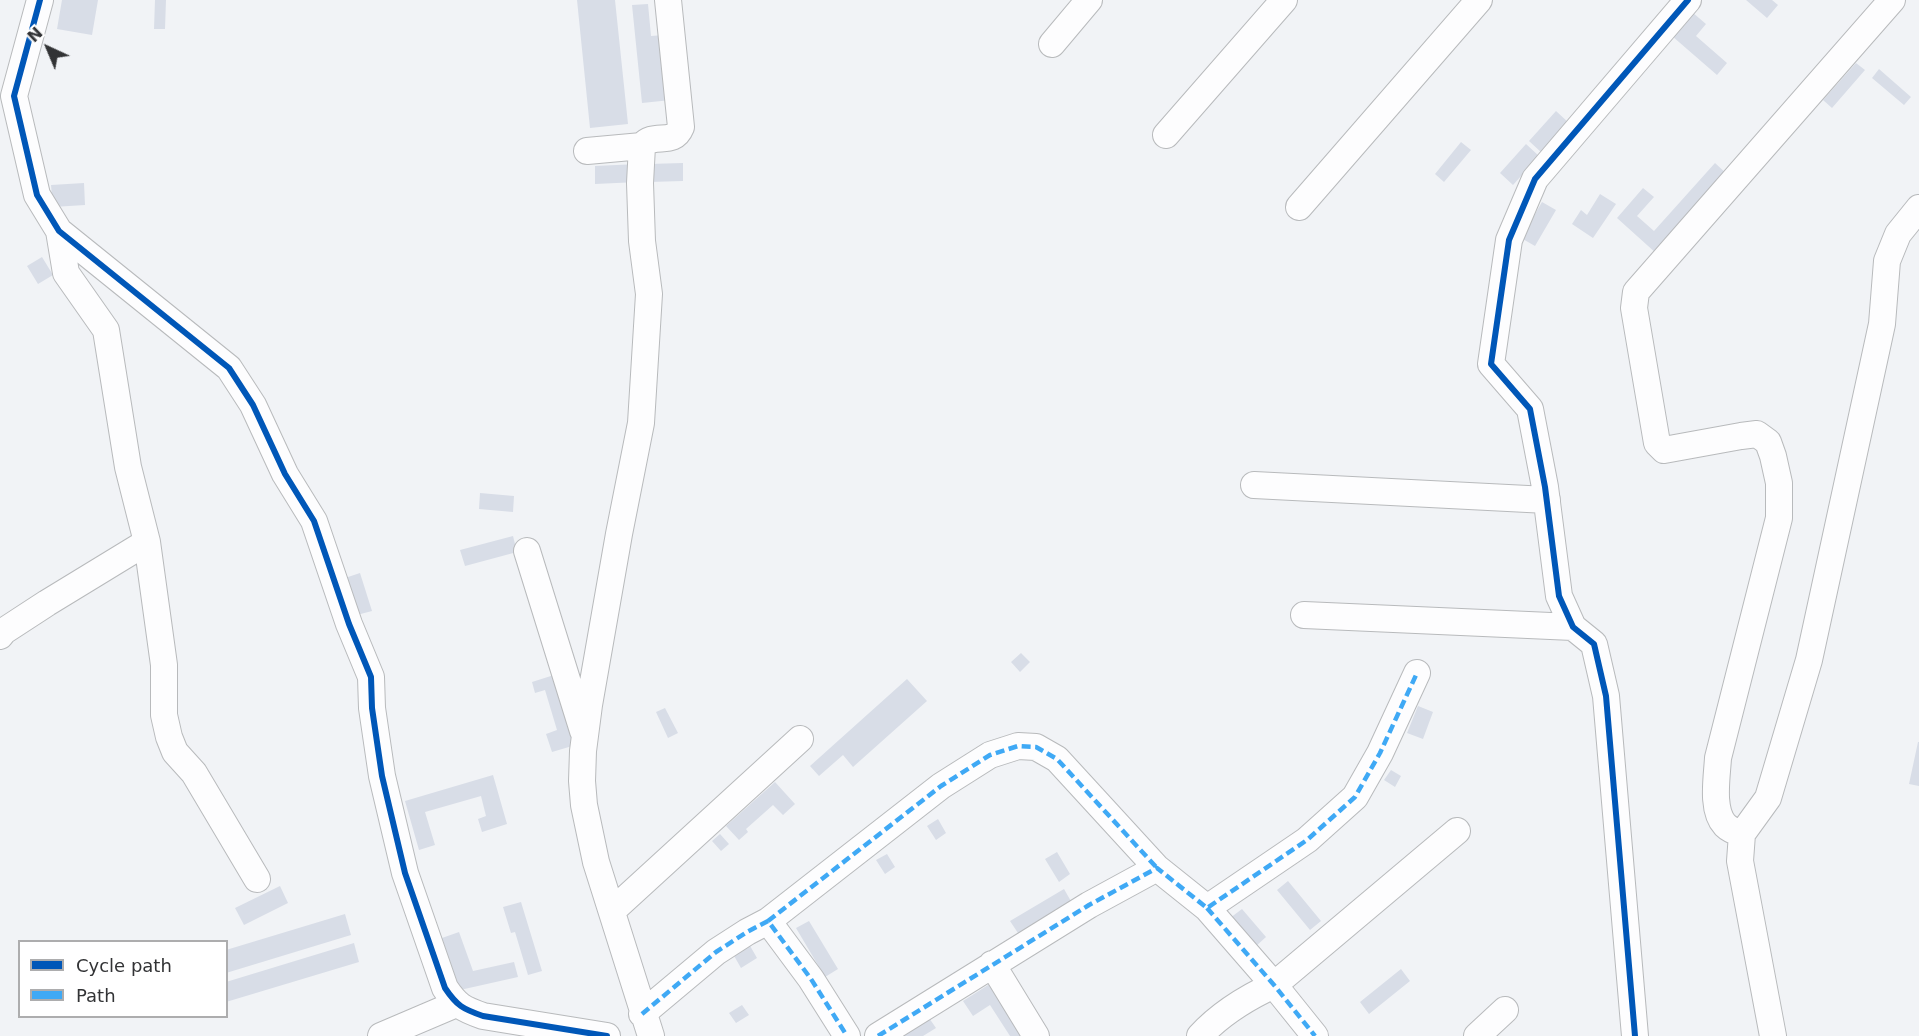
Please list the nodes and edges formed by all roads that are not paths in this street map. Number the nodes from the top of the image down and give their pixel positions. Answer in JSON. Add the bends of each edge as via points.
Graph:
{"nodes":[{"id":1,"x":40,"y":0,"type":"edge"},
{"id":2,"x":668,"y":0,"type":"edge"},
{"id":3,"x":1089,"y":0,"type":"edge"},
{"id":4,"x":1284,"y":0,"type":"edge"},
{"id":5,"x":1479,"y":0,"type":"edge"},
{"id":6,"x":1688,"y":0,"type":"edge"},
{"id":7,"x":1892,"y":0,"type":"edge"},
{"id":8,"x":1052,"y":44,"type":"dead end"},
{"id":9,"x":1166,"y":135,"type":"dead end"},
{"id":10,"x":642,"y":146,"type":"junction"},
{"id":11,"x":587,"y":151,"type":"dead end"},
{"id":12,"x":1299,"y":207,"type":"dead end"},
{"id":13,"x":1919,"y":208,"type":"edge"},
{"id":14,"x":59,"y":231,"type":"junction"},
{"id":15,"x":1254,"y":484,"type":"dead end"},
{"id":16,"x":1547,"y":500,"type":"junction"},
{"id":17,"x":147,"y":542,"type":"junction"},
{"id":18,"x":527,"y":551,"type":"dead end"},
{"id":19,"x":1304,"y":615,"type":"dead end"},
{"id":20,"x":1573,"y":627,"type":"junction"},
{"id":21,"x":0,"y":636,"type":"edge"},
{"id":22,"x":1417,"y":673,"type":"dead end"},
{"id":23,"x":585,"y":737,"type":"junction"},
{"id":24,"x":800,"y":739,"type":"dead end"},
{"id":25,"x":1456,"y":831,"type":"dead end"},
{"id":26,"x":1742,"y":834,"type":"junction"},
{"id":27,"x":1156,"y":868,"type":"junction"},
{"id":28,"x":257,"y":879,"type":"dead end"},
{"id":29,"x":1207,"y":908,"type":"junction"},
{"id":30,"x":612,"y":911,"type":"junction"},
{"id":31,"x":768,"y":921,"type":"junction"},
{"id":32,"x":992,"y":964,"type":"junction"},
{"id":33,"x":1274,"y":985,"type":"junction"},
{"id":34,"x":456,"y":1004,"type":"junction"},
{"id":35,"x":1505,"y":1010,"type":"dead end"},
{"id":36,"x":647,"y":1025,"type":"edge"},
{"id":37,"x":381,"y":1036,"type":"edge"},
{"id":38,"x":607,"y":1036,"type":"edge"},
{"id":39,"x":847,"y":1036,"type":"edge"},
{"id":40,"x":878,"y":1036,"type":"edge"},
{"id":41,"x":1036,"y":1036,"type":"edge"},
{"id":42,"x":1200,"y":1036,"type":"edge"},
{"id":43,"x":1315,"y":1036,"type":"edge"},
{"id":44,"x":1477,"y":1036,"type":"edge"},
{"id":45,"x":1635,"y":1036,"type":"edge"},
{"id":46,"x":1773,"y":1036,"type":"edge"}],
"edges":[{"from":1,"to":14,"type":"street","via":[[14,96],[37,195]]},
{"from":2,"to":10,"type":"street","via":[[681,127],[674,137],[650,139]]},
{"from":3,"to":8,"type":"street"},
{"from":4,"to":9,"type":"street"},
{"from":5,"to":12,"type":"street"},
{"from":6,"to":16,"type":"street","via":[[1535,179],[1509,240],[1491,364],[1530,409]]},
{"from":7,"to":26,"type":"street","via":[[1636,292],[1634,308],[1657,443],[1664,450],[1757,434],[1768,442],[1779,483],[1779,518],[1719,758],[1719,816],[1730,830]]},
{"from":10,"to":11,"type":"street"},
{"from":10,"to":23,"type":"street","via":[[642,241],[649,294],[641,423]]},
{"from":13,"to":26,"type":"street","via":[[1898,234],[1887,261],[1882,324],[1809,660],[1768,798]]},
{"from":14,"to":17,"type":"street","via":[[66,273],[106,330],[128,467]]},
{"from":14,"to":34,"type":"street","via":[[228,368],[253,405],[285,474],[315,521],[371,677],[382,776],[405,873],[445,988]]},
{"from":15,"to":16,"type":"street"},
{"from":16,"to":20,"type":"street","via":[[1559,596]]},
{"from":17,"to":21,"type":"street","via":[[46,603]]},
{"from":17,"to":28,"type":"street","via":[[164,665],[164,715],[169,737]]},
{"from":18,"to":23,"type":"street"},
{"from":19,"to":20,"type":"street"},
{"from":20,"to":45,"type":"street","via":[[1594,644],[1606,696]]},
{"from":22,"to":29,"type":"street","via":[[1355,797],[1307,840]]},
{"from":23,"to":30,"type":"street","via":[[584,805]]},
{"from":24,"to":30,"type":"street"},
{"from":25,"to":33,"type":"street"},
{"from":26,"to":46,"type":"street","via":[[1740,861]]},
{"from":27,"to":29,"type":"street"},
{"from":27,"to":31,"type":"street","via":[[1057,759],[1036,747],[1018,746],[990,755],[941,786]]},
{"from":27,"to":32,"type":"street"},
{"from":29,"to":33,"type":"street"},
{"from":30,"to":36,"type":"street"},
{"from":31,"to":36,"type":"street","via":[[716,952]]},
{"from":31,"to":39,"type":"street"},
{"from":32,"to":40,"type":"street"},
{"from":32,"to":41,"type":"street"},
{"from":33,"to":42,"type":"street","via":[[1250,996]]},
{"from":33,"to":43,"type":"street"},
{"from":34,"to":37,"type":"street"},
{"from":34,"to":38,"type":"street","via":[[483,1016]]},
{"from":35,"to":44,"type":"street"}]}
